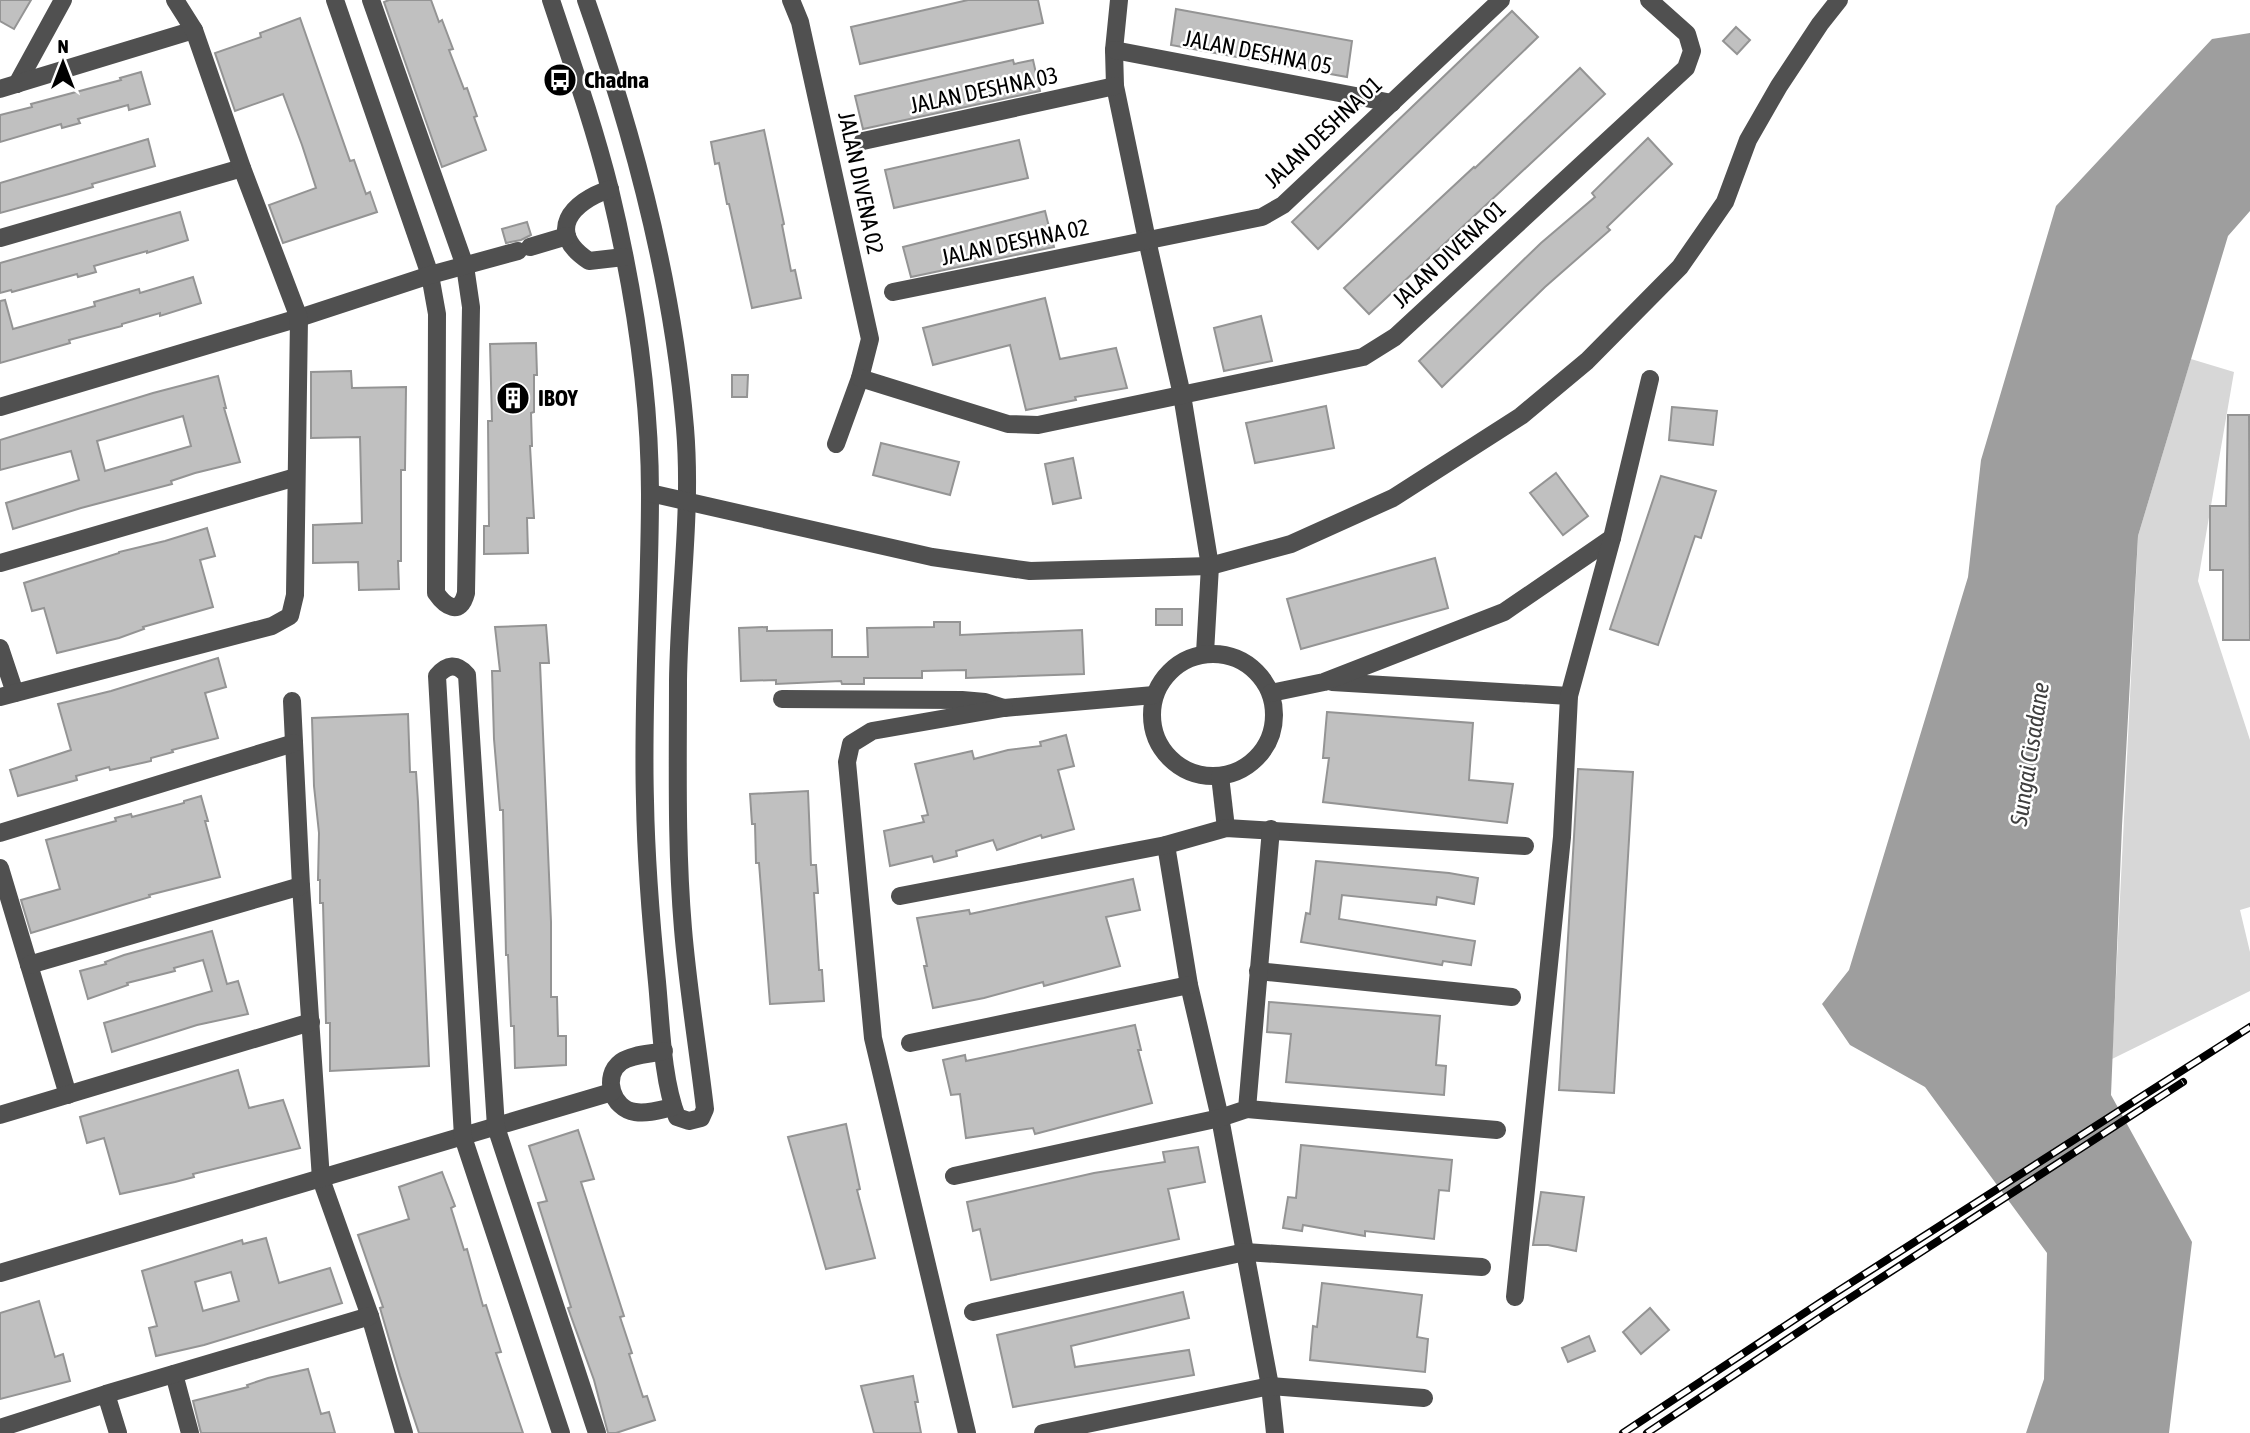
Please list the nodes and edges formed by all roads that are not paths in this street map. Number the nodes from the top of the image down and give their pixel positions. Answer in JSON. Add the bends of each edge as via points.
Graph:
{"nodes":[{"id":1,"x":63,"y":0,"type":"edge"},
{"id":2,"x":175,"y":0,"type":"edge"},
{"id":3,"x":335,"y":0,"type":"edge"},
{"id":4,"x":371,"y":0,"type":"edge"},
{"id":5,"x":551,"y":0,"type":"edge"},
{"id":6,"x":586,"y":0,"type":"edge"},
{"id":7,"x":792,"y":0,"type":"edge"},
{"id":8,"x":1119,"y":0,"type":"edge"},
{"id":9,"x":1501,"y":0,"type":"edge"},
{"id":10,"x":1649,"y":0,"type":"edge"},
{"id":11,"x":1839,"y":0,"type":"edge"},
{"id":12,"x":194,"y":30,"type":"junction"},
{"id":13,"x":1114,"y":50,"type":"junction"},
{"id":14,"x":1115,"y":86,"type":"junction"},
{"id":15,"x":9,"y":87,"type":"edge"},
{"id":16,"x":1392,"y":103,"type":"junction"},
{"id":17,"x":863,"y":141,"type":"dead end"},
{"id":18,"x":242,"y":168,"type":"junction"},
{"id":19,"x":610,"y":189,"type":"junction"},
{"id":20,"x":567,"y":236,"type":"junction"},
{"id":21,"x":0,"y":238,"type":"edge"},
{"id":22,"x":1147,"y":240,"type":"junction"},
{"id":23,"x":624,"y":257,"type":"junction"},
{"id":24,"x":466,"y":266,"type":"junction"},
{"id":25,"x":430,"y":275,"type":"junction"},
{"id":26,"x":893,"y":292,"type":"dead end"},
{"id":27,"x":299,"y":318,"type":"junction"},
{"id":28,"x":860,"y":378,"type":"junction"},
{"id":29,"x":1650,"y":379,"type":"dead end"},
{"id":30,"x":1182,"y":395,"type":"junction"},
{"id":31,"x":0,"y":407,"type":"edge"},
{"id":32,"x":836,"y":444,"type":"dead end"},
{"id":33,"x":296,"y":477,"type":"junction"},
{"id":34,"x":650,"y":493,"type":"junction"},
{"id":35,"x":686,"y":499,"type":"junction"},
{"id":36,"x":1612,"y":538,"type":"junction"},
{"id":37,"x":0,"y":563,"type":"edge"},
{"id":38,"x":1210,"y":566,"type":"junction"},
{"id":39,"x":0,"y":648,"type":"edge"},
{"id":40,"x":1205,"y":653,"type":"junction"},
{"id":41,"x":1324,"y":682,"type":"junction"},
{"id":42,"x":1271,"y":693,"type":"junction"},
{"id":43,"x":7,"y":695,"type":"edge"},
{"id":44,"x":1154,"y":695,"type":"junction"},
{"id":45,"x":1569,"y":696,"type":"junction"},
{"id":46,"x":782,"y":699,"type":"dead end"},
{"id":47,"x":292,"y":701,"type":"dead end"},
{"id":48,"x":1004,"y":708,"type":"junction"},
{"id":49,"x":294,"y":743,"type":"junction"},
{"id":50,"x":1220,"y":776,"type":"junction"},
{"id":51,"x":1226,"y":828,"type":"junction"},
{"id":52,"x":1271,"y":830,"type":"junction"},
{"id":53,"x":0,"y":833,"type":"edge"},
{"id":54,"x":1166,"y":845,"type":"junction"},
{"id":55,"x":1525,"y":846,"type":"dead end"},
{"id":56,"x":0,"y":868,"type":"edge"},
{"id":57,"x":301,"y":886,"type":"junction"},
{"id":58,"x":900,"y":897,"type":"dead end"},
{"id":59,"x":29,"y":965,"type":"junction"},
{"id":60,"x":1258,"y":971,"type":"junction"},
{"id":61,"x":1189,"y":985,"type":"junction"},
{"id":62,"x":1512,"y":997,"type":"dead end"},
{"id":63,"x":311,"y":1022,"type":"junction"},
{"id":64,"x":910,"y":1043,"type":"dead end"},
{"id":65,"x":664,"y":1051,"type":"junction"},
{"id":66,"x":612,"y":1092,"type":"junction"},
{"id":67,"x":68,"y":1095,"type":"junction"},
{"id":68,"x":673,"y":1107,"type":"junction"},
{"id":69,"x":1247,"y":1109,"type":"junction"},
{"id":70,"x":0,"y":1113,"type":"edge"},
{"id":71,"x":1220,"y":1118,"type":"junction"},
{"id":72,"x":496,"y":1127,"type":"junction"},
{"id":73,"x":1497,"y":1130,"type":"dead end"},
{"id":74,"x":463,"y":1138,"type":"junction"},
{"id":75,"x":954,"y":1176,"type":"dead end"},
{"id":76,"x":321,"y":1179,"type":"junction"},
{"id":77,"x":1245,"y":1252,"type":"junction"},
{"id":78,"x":1482,"y":1267,"type":"dead end"},
{"id":79,"x":0,"y":1273,"type":"edge"},
{"id":80,"x":1515,"y":1297,"type":"dead end"},
{"id":81,"x":972,"y":1312,"type":"dead end"},
{"id":82,"x":370,"y":1316,"type":"junction"},
{"id":83,"x":174,"y":1374,"type":"junction"},
{"id":84,"x":1270,"y":1386,"type":"junction"},
{"id":85,"x":106,"y":1394,"type":"junction"},
{"id":86,"x":1424,"y":1398,"type":"dead end"},
{"id":87,"x":0,"y":1428,"type":"edge"},
{"id":88,"x":118,"y":1433,"type":"edge"},
{"id":89,"x":190,"y":1433,"type":"edge"},
{"id":90,"x":404,"y":1433,"type":"edge"},
{"id":91,"x":561,"y":1433,"type":"edge"},
{"id":92,"x":597,"y":1433,"type":"edge"},
{"id":93,"x":967,"y":1433,"type":"edge"},
{"id":94,"x":1043,"y":1433,"type":"edge"},
{"id":95,"x":1275,"y":1433,"type":"edge"}],
"edges":[{"from":1,"to":15,"type":"street"},
{"from":2,"to":12,"type":"street"},
{"from":3,"to":25,"type":"street"},
{"from":4,"to":24,"type":"street"},
{"from":5,"to":19,"type":"street"},
{"from":6,"to":35,"type":"street","via":[[613,75],[670,315],[685,429]]},
{"from":7,"to":28,"type":"street","name":"JALAN DIVENA 02","via":[[870,339]]},
{"from":8,"to":13,"type":"street"},
{"from":9,"to":16,"type":"street","name":"JALAN DESHNA 01"},
{"from":10,"to":30,"type":"street","name":"JALAN DIVENA 01","via":[[1687,34],[1692,51],[1686,68],[1395,337],[1363,357]]},
{"from":11,"to":38,"type":"street","via":[[1779,86],[1748,140],[1725,202],[1680,267],[1587,361],[1521,416],[1393,498],[1291,544]]},
{"from":12,"to":15,"type":"street"},
{"from":12,"to":18,"type":"street"},
{"from":13,"to":14,"type":"street"},
{"from":13,"to":16,"type":"street","name":"JALAN DESHNA 05"},
{"from":14,"to":17,"type":"street","name":"JALAN DESHNA 03"},
{"from":14,"to":22,"type":"street"},
{"from":16,"to":22,"type":"street","name":"JALAN DESHNA 01","via":[[1283,205],[1262,217]]},
{"from":18,"to":21,"type":"street"},
{"from":18,"to":27,"type":"street"},
{"from":19,"to":20,"type":"street","via":[[575,207]]},
{"from":19,"to":23,"type":"street"},
{"from":20,"to":23,"type":"street","via":[[574,250],[589,261]]},
{"from":20,"to":24,"type":"street"},
{"from":22,"to":26,"type":"street","name":"JALAN DESHNA 02"},
{"from":22,"to":30,"type":"street"},
{"from":23,"to":34,"type":"street","via":[[644,394]]},
{"from":24,"to":25,"type":"street"},
{"from":24,"to":25,"type":"street","via":[[471,307],[466,593],[455,607],[444,604],[436,593],[437,314]]},
{"from":25,"to":27,"type":"street"},
{"from":27,"to":31,"type":"street"},
{"from":27,"to":33,"type":"street"},
{"from":28,"to":30,"type":"street","via":[[1008,424],[1038,425]]},
{"from":28,"to":32,"type":"street","name":"JALAN DIVENA 02"},
{"from":29,"to":36,"type":"street"},
{"from":30,"to":38,"type":"street"},
{"from":33,"to":37,"type":"street"},
{"from":33,"to":43,"type":"street","via":[[295,595],[290,616],[272,626]]},
{"from":34,"to":35,"type":"street"},
{"from":34,"to":65,"type":"street","via":[[645,800]]},
{"from":35,"to":38,"type":"street","via":[[932,557],[1030,571]]},
{"from":35,"to":68,"type":"street","via":[[678,804],[683,929],[705,1109],[701,1118],[689,1121],[677,1116]]},
{"from":36,"to":41,"type":"street","via":[[1504,612]]},
{"from":36,"to":45,"type":"street"},
{"from":38,"to":40,"type":"street"},
{"from":39,"to":43,"type":"street"},
{"from":40,"to":42,"type":"street","via":[[1225,654],[1244,662],[1260,675]]},
{"from":40,"to":44,"type":"street","via":[[1183,661],[1165,675]]},
{"from":41,"to":42,"type":"street"},
{"from":41,"to":45,"type":"street"},
{"from":42,"to":50,"type":"street","via":[[1275,715],[1271,737],[1259,756],[1241,770]]},
{"from":44,"to":48,"type":"street"},
{"from":44,"to":50,"type":"street","via":[[1151,720],[1165,753],[1195,774]]},
{"from":45,"to":80,"type":"street","via":[[1562,837]]},
{"from":46,"to":48,"type":"street","via":[[962,699]]},
{"from":47,"to":49,"type":"street"},
{"from":48,"to":93,"type":"street","via":[[872,731],[851,744],[846,762],[873,1038]]},
{"from":49,"to":53,"type":"street"},
{"from":49,"to":57,"type":"street"},
{"from":50,"to":51,"type":"street"},
{"from":51,"to":52,"type":"street"},
{"from":51,"to":54,"type":"street"},
{"from":52,"to":55,"type":"street"},
{"from":52,"to":60,"type":"street"},
{"from":54,"to":58,"type":"street"},
{"from":54,"to":61,"type":"street"},
{"from":56,"to":59,"type":"street"},
{"from":57,"to":59,"type":"street"},
{"from":57,"to":63,"type":"street"},
{"from":59,"to":67,"type":"street"},
{"from":60,"to":62,"type":"street"},
{"from":60,"to":69,"type":"street"},
{"from":61,"to":64,"type":"street"},
{"from":61,"to":71,"type":"street"},
{"from":63,"to":67,"type":"street"},
{"from":63,"to":76,"type":"street"},
{"from":65,"to":66,"type":"street","via":[[624,1059],[611,1077]]},
{"from":65,"to":68,"type":"street"},
{"from":66,"to":68,"type":"street","via":[[619,1104],[632,1112]]},
{"from":66,"to":72,"type":"street"},
{"from":67,"to":70,"type":"street"},
{"from":69,"to":71,"type":"street"},
{"from":69,"to":73,"type":"street"},
{"from":71,"to":75,"type":"street"},
{"from":71,"to":77,"type":"street"},
{"from":72,"to":74,"type":"street"},
{"from":72,"to":74,"type":"street","via":[[467,675],[453,666],[437,676]]},
{"from":72,"to":92,"type":"street"},
{"from":74,"to":76,"type":"street"},
{"from":74,"to":91,"type":"street"},
{"from":76,"to":79,"type":"street"},
{"from":76,"to":82,"type":"street"},
{"from":77,"to":78,"type":"street"},
{"from":77,"to":81,"type":"street"},
{"from":77,"to":84,"type":"street"},
{"from":82,"to":83,"type":"street"},
{"from":82,"to":90,"type":"street"},
{"from":83,"to":85,"type":"street"},
{"from":83,"to":89,"type":"street"},
{"from":84,"to":86,"type":"street"},
{"from":84,"to":94,"type":"street"},
{"from":84,"to":95,"type":"street"},
{"from":85,"to":87,"type":"street"},
{"from":85,"to":88,"type":"street"}]}
